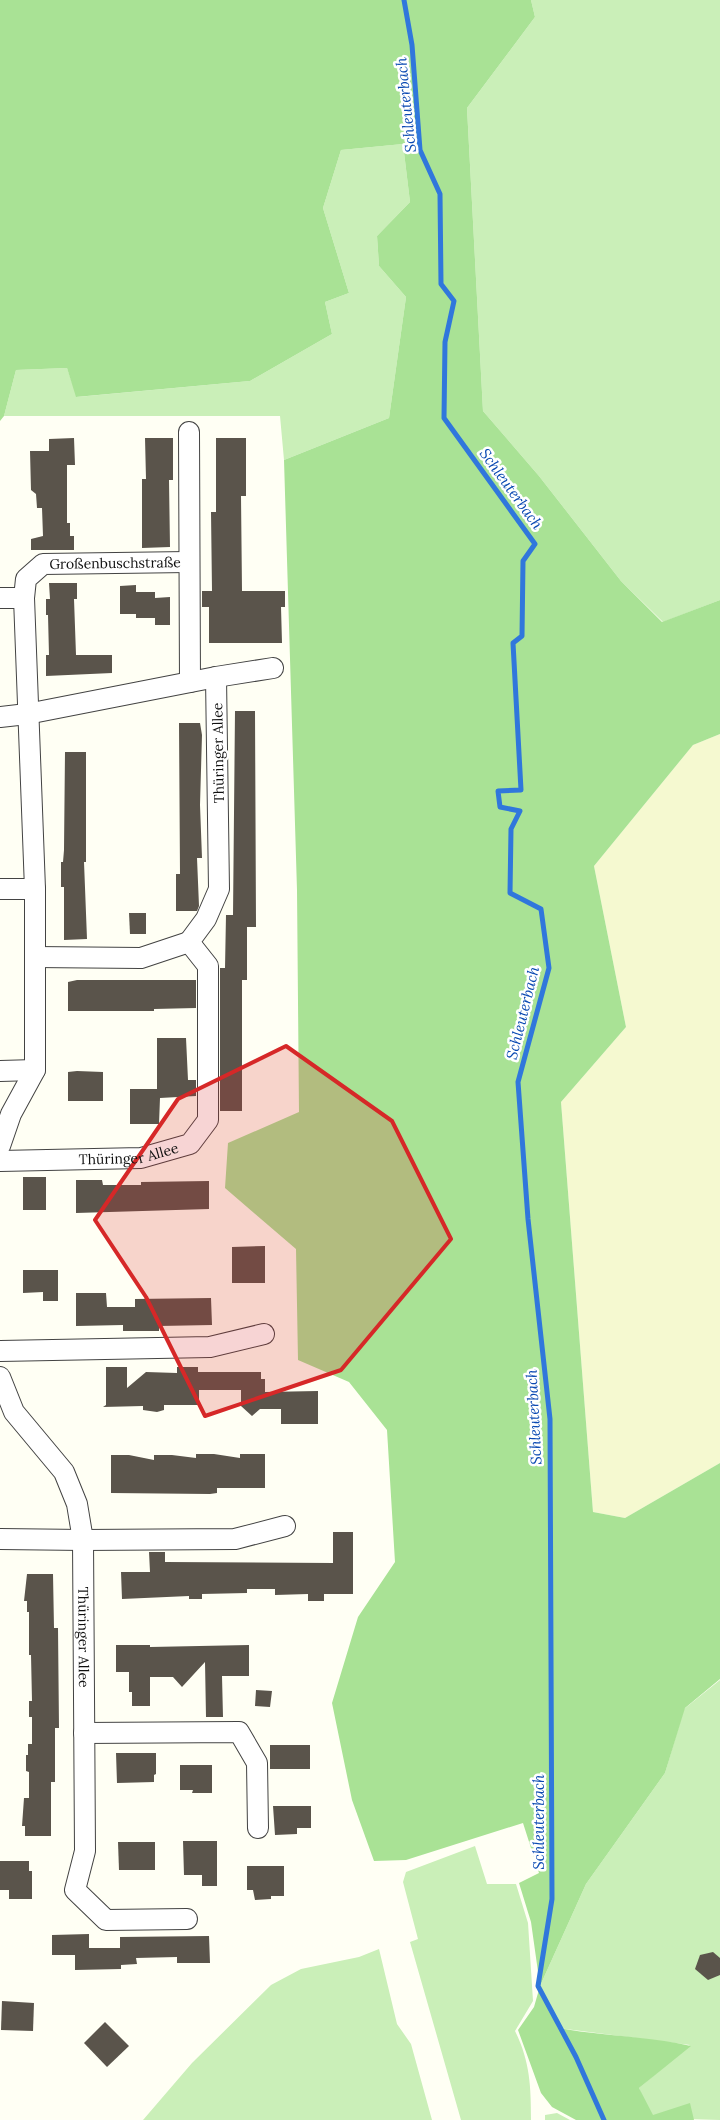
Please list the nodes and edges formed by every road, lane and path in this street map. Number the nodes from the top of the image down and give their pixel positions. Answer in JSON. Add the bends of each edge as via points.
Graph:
{"nodes":[{"id":1,"x":189,"y":432,"type":"dead end"},
{"id":2,"x":188,"y":562,"type":"junction"},
{"id":3,"x":0,"y":598,"type":"edge"},
{"id":4,"x":24,"y":598,"type":"junction"},
{"id":5,"x":273,"y":668,"type":"dead end"},
{"id":6,"x":216,"y":676,"type":"junction"},
{"id":7,"x":190,"y":682,"type":"junction"},
{"id":8,"x":27,"y":714,"type":"junction"},
{"id":9,"x":0,"y":717,"type":"edge"},
{"id":10,"x":35,"y":889,"type":"junction"},
{"id":11,"x":0,"y":890,"type":"edge"},
{"id":12,"x":189,"y":942,"type":"junction"},
{"id":13,"x":35,"y":957,"type":"junction"},
{"id":14,"x":36,"y":1070,"type":"junction"},
{"id":15,"x":0,"y":1071,"type":"edge"},
{"id":16,"x":0,"y":1146,"type":"edge"},
{"id":17,"x":0,"y":1161,"type":"edge"},
{"id":18,"x":264,"y":1334,"type":"dead end"},
{"id":19,"x":0,"y":1351,"type":"edge"},
{"id":20,"x":0,"y":1377,"type":"edge"},
{"id":21,"x":286,"y":1526,"type":"dead end"},
{"id":22,"x":0,"y":1539,"type":"edge"},
{"id":23,"x":83,"y":1540,"type":"junction"},
{"id":24,"x":84,"y":1733,"type":"junction"},
{"id":25,"x":258,"y":1828,"type":"dead end"},
{"id":26,"x":187,"y":1919,"type":"dead end"}],
"edges":[{"from":1,"to":2,"type":"street","name":"Großenbuschstraße"},
{"from":2,"to":4,"type":"street","name":"Großenbuschstraße","via":[[43,564],[26,579]]},
{"from":2,"to":7,"type":"street"},
{"from":3,"to":4,"type":"street"},
{"from":4,"to":8,"type":"street","name":"Großenbuschstraße"},
{"from":5,"to":6,"type":"street"},
{"from":6,"to":7,"type":"street"},
{"from":6,"to":12,"type":"street","name":"Thüringer Allee","via":[[219,889],[206,919]]},
{"from":7,"to":8,"type":"street"},
{"from":8,"to":9,"type":"street"},
{"from":8,"to":10,"type":"street"},
{"from":10,"to":11,"type":"street"},
{"from":10,"to":13,"type":"street"},
{"from":12,"to":13,"type":"street","via":[[141,958]]},
{"from":12,"to":17,"type":"street","name":"Thüringer Allee","via":[[208,966],[208,1120],[190,1144],[141,1158]]},
{"from":13,"to":14,"type":"street"},
{"from":14,"to":15,"type":"street"},
{"from":14,"to":16,"type":"street","via":[[11,1114]]},
{"from":18,"to":19,"type":"street","via":[[210,1347]]},
{"from":20,"to":23,"type":"street","name":"Thüringer Allee","via":[[14,1412],[64,1472],[77,1504]]},
{"from":21,"to":23,"type":"street","via":[[235,1539]]},
{"from":22,"to":23,"type":"street"},
{"from":23,"to":24,"type":"street","name":"Thüringer Allee"},
{"from":24,"to":25,"type":"street","via":[[239,1732],[257,1763]]},
{"from":24,"to":26,"type":"street","name":"Thüringer Allee","via":[[86,1852],[75,1890],[106,1920]]}]}
